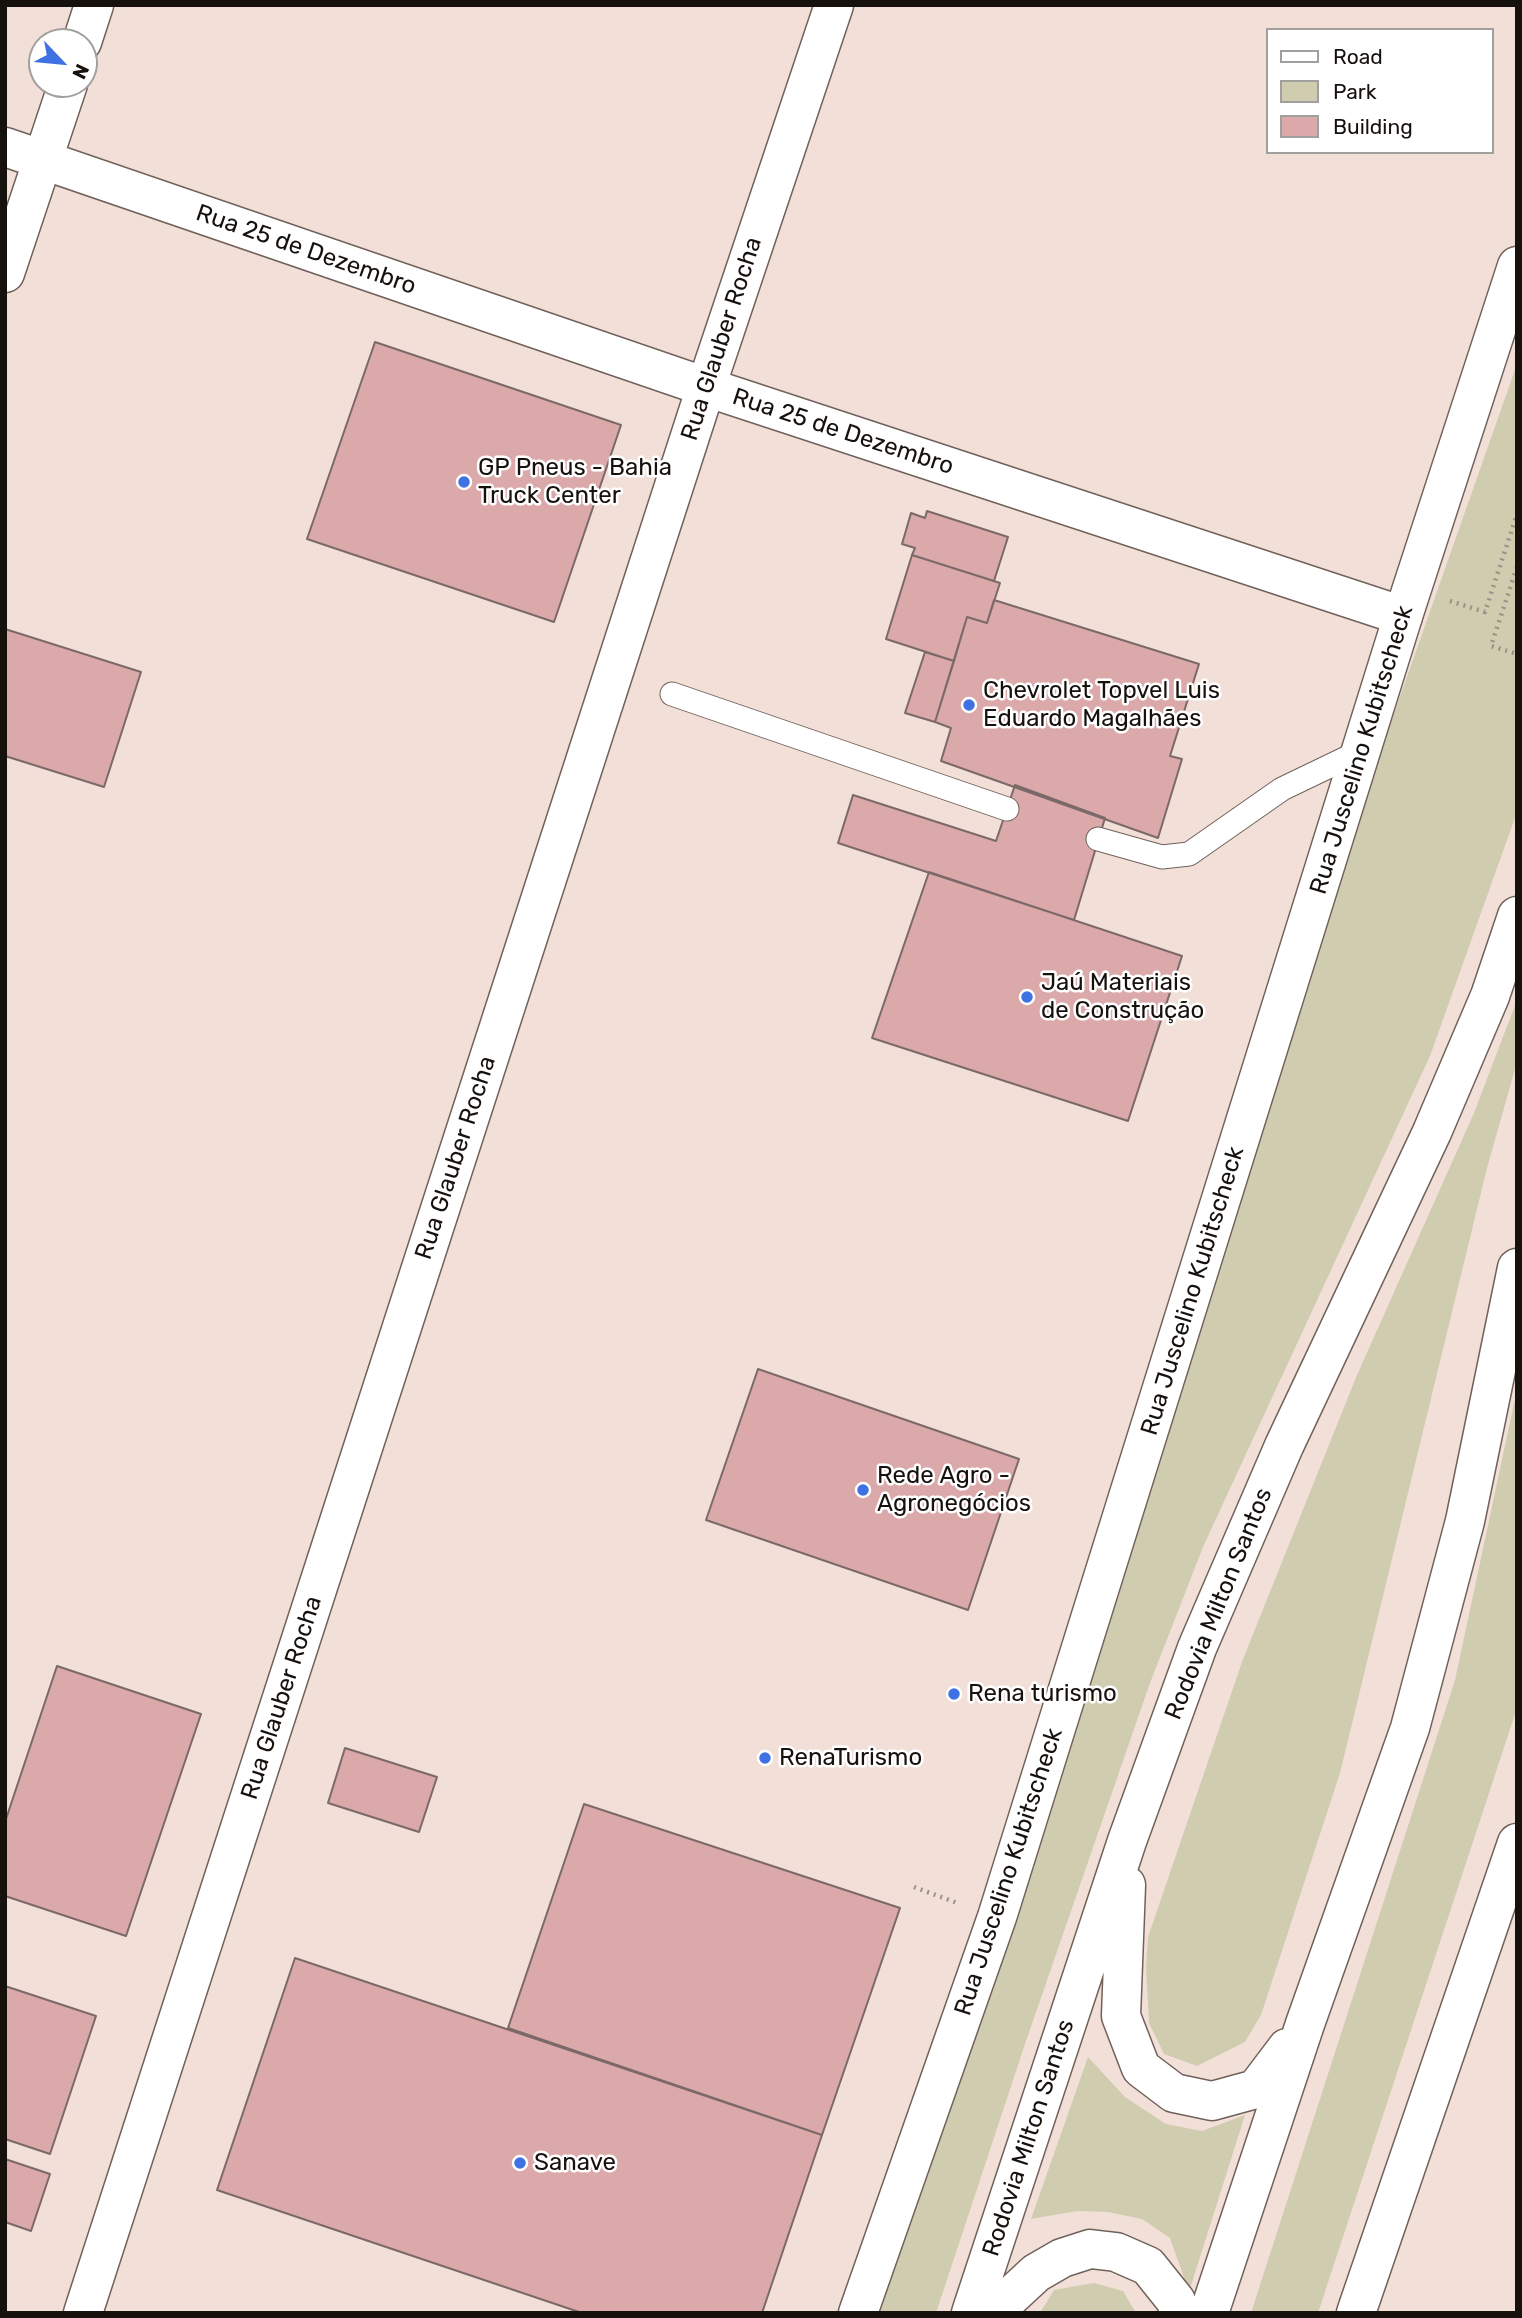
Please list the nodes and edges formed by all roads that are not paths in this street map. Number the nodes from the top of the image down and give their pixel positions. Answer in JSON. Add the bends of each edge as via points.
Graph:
{"nodes":[{"id":1,"x":94,"y":5,"type":"edge"},
{"id":2,"x":834,"y":5,"type":"edge"},
{"id":3,"x":87,"y":28,"type":"edge"},
{"id":4,"x":63,"y":98,"type":"edge"},
{"id":5,"x":5,"y":147,"type":"edge"},
{"id":6,"x":42,"y":160,"type":"junction"},
{"id":7,"x":1517,"y":266,"type":"edge"},
{"id":8,"x":5,"y":273,"type":"edge"},
{"id":9,"x":706,"y":387,"type":"junction"},
{"id":10,"x":1403,"y":616,"type":"junction"},
{"id":11,"x":672,"y":694,"type":"dead end"},
{"id":12,"x":1361,"y":751,"type":"junction"},
{"id":13,"x":1007,"y":810,"type":"dead end"},
{"id":14,"x":1098,"y":839,"type":"dead end"},
{"id":15,"x":1517,"y":916,"type":"edge"},
{"id":16,"x":1517,"y":1268,"type":"edge"},
{"id":17,"x":1127,"y":1841,"type":"junction"},
{"id":18,"x":1517,"y":1843,"type":"edge"},
{"id":19,"x":1305,"y":2024,"type":"junction"},
{"id":20,"x":83,"y":2313,"type":"edge"},
{"id":21,"x":858,"y":2313,"type":"edge"},
{"id":22,"x":971,"y":2313,"type":"edge"},
{"id":23,"x":993,"y":2313,"type":"edge"},
{"id":24,"x":1179,"y":2313,"type":"edge"},
{"id":25,"x":1209,"y":2313,"type":"edge"},
{"id":26,"x":1356,"y":2313,"type":"edge"}],
"edges":[{"from":1,"to":3,"type":"main road"},
{"from":2,"to":9,"type":"main road","name":"Rua Glauber Rocha"},
{"from":4,"to":6,"type":"main road"},
{"from":5,"to":6,"type":"main road","name":"Rua 25 de Dezembro"},
{"from":6,"to":8,"type":"main road"},
{"from":6,"to":9,"type":"main road","name":"Rua 25 de Dezembro"},
{"from":7,"to":10,"type":"main road","name":"Rua Juscelino Kubitscheck"},
{"from":9,"to":10,"type":"main road","name":"Rua 25 de Dezembro"},
{"from":9,"to":20,"type":"main road","name":"Rua Glauber Rocha"},
{"from":10,"to":12,"type":"main road","name":"Rua Juscelino Kubitscheck"},
{"from":11,"to":13,"type":"lane"},
{"from":12,"to":14,"type":"lane","via":[[1282,789],[1189,854],[1162,857]]},
{"from":12,"to":21,"type":"main road","name":"Rua Juscelino Kubitscheck","via":[[998,1917]]},
{"from":15,"to":17,"type":"main road","name":"Rodovia Milton Santos","via":[[1490,996],[1432,1132],[1284,1446],[1197,1648]]},
{"from":16,"to":19,"type":"main road","via":[[1465,1521],[1410,1728]]},
{"from":17,"to":19,"type":"main road","via":[[1121,2016],[1141,2068],[1174,2093],[1212,2101],[1256,2089]]},
{"from":17,"to":22,"type":"main road","name":"Rodovia Milton Santos"},
{"from":18,"to":26,"type":"main road"},
{"from":19,"to":25,"type":"main road"},
{"from":23,"to":24,"type":"main road","via":[[1036,2273],[1090,2249],[1116,2252],[1148,2266],[1176,2301]]}]}
